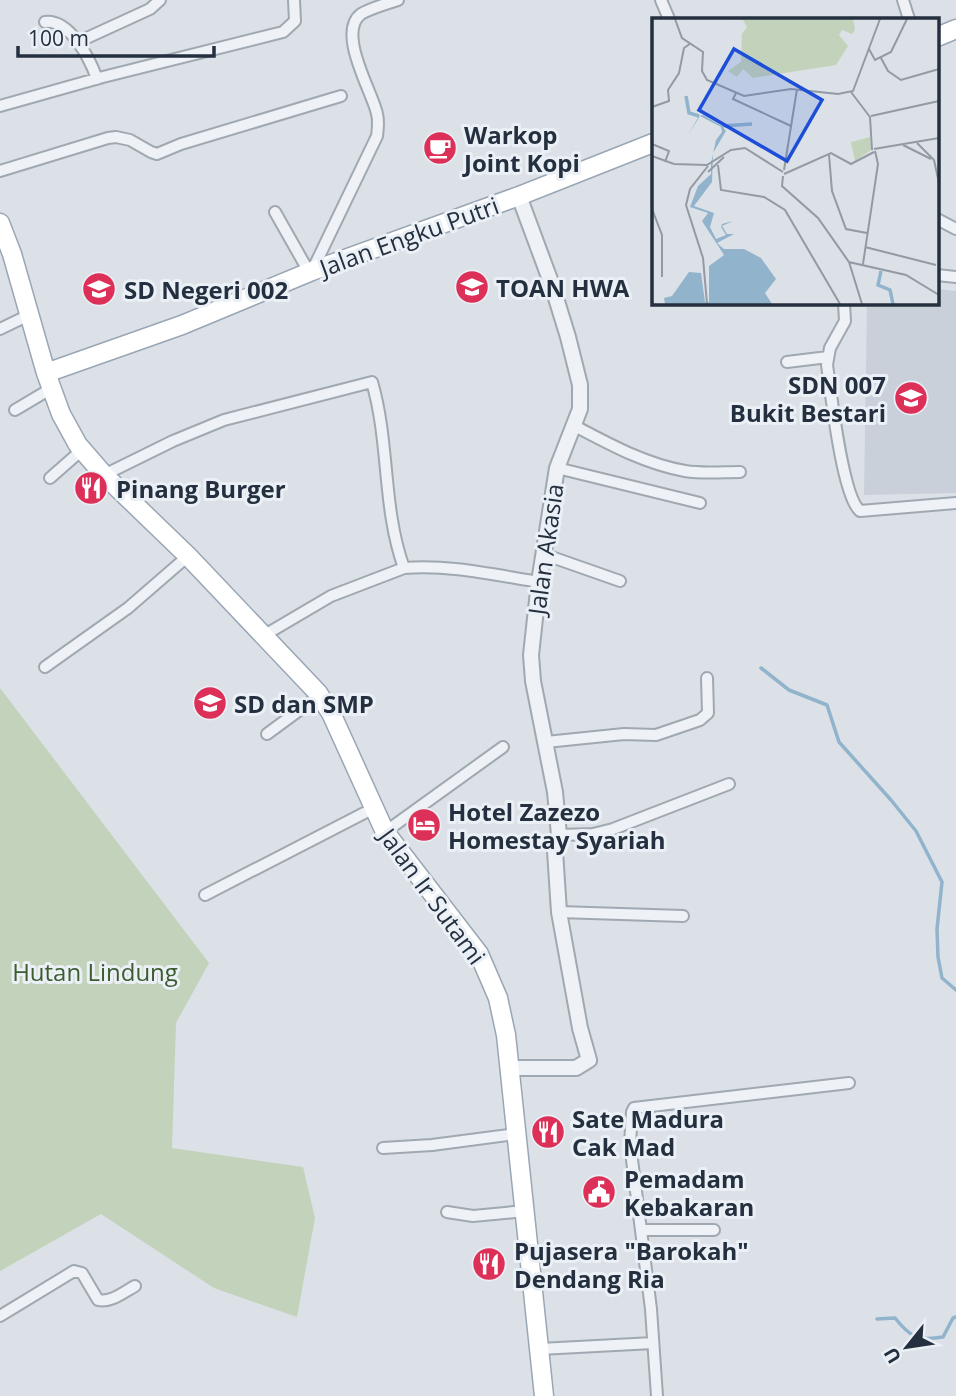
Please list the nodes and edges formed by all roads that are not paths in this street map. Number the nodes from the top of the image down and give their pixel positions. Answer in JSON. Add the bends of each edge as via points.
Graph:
{"nodes":[{"id":1,"x":160,"y":0,"type":"edge"},
{"id":2,"x":294,"y":0,"type":"edge"},
{"id":3,"x":396,"y":0,"type":"edge"},
{"id":4,"x":661,"y":0,"type":"edge"},
{"id":5,"x":903,"y":0,"type":"edge"},
{"id":6,"x":669,"y":18,"type":"edge"},
{"id":7,"x":909,"y":18,"type":"edge"},
{"id":8,"x":45,"y":22,"type":"dead end"},
{"id":9,"x":956,"y":29,"type":"edge"},
{"id":10,"x":939,"y":36,"type":"edge"},
{"id":11,"x":78,"y":42,"type":"junction"},
{"id":12,"x":97,"y":79,"type":"junction"},
{"id":13,"x":341,"y":96,"type":"dead end"},
{"id":14,"x":0,"y":106,"type":"edge"},
{"id":15,"x":652,"y":143,"type":"edge"},
{"id":16,"x":0,"y":171,"type":"edge"},
{"id":17,"x":519,"y":196,"type":"junction"},
{"id":18,"x":275,"y":212,"type":"dead end"},
{"id":19,"x":939,"y":220,"type":"edge"},
{"id":20,"x":0,"y":223,"type":"edge"},
{"id":21,"x":956,"y":229,"type":"edge"},
{"id":22,"x":311,"y":272,"type":"junction"},
{"id":23,"x":844,"y":304,"type":"edge"},
{"id":24,"x":29,"y":315,"type":"junction"},
{"id":25,"x":0,"y":329,"type":"edge"},
{"id":26,"x":828,"y":357,"type":"junction"},
{"id":27,"x":787,"y":362,"type":"dead end"},
{"id":28,"x":49,"y":381,"type":"junction"},
{"id":29,"x":15,"y":410,"type":"dead end"},
{"id":30,"x":573,"y":425,"type":"junction"},
{"id":31,"x":83,"y":449,"type":"junction"},
{"id":32,"x":557,"y":468,"type":"junction"},
{"id":33,"x":740,"y":472,"type":"dead end"},
{"id":34,"x":104,"y":475,"type":"junction"},
{"id":35,"x":50,"y":478,"type":"dead end"},
{"id":36,"x":700,"y":503,"type":"dead end"},
{"id":37,"x":956,"y":503,"type":"edge"},
{"id":38,"x":543,"y":554,"type":"junction"},
{"id":39,"x":188,"y":556,"type":"junction"},
{"id":40,"x":404,"y":568,"type":"junction"},
{"id":41,"x":620,"y":581,"type":"dead end"},
{"id":42,"x":539,"y":582,"type":"junction"},
{"id":43,"x":263,"y":636,"type":"junction"},
{"id":44,"x":46,"y":667,"type":"dead end"},
{"id":45,"x":707,"y":678,"type":"dead end"},
{"id":46,"x":320,"y":695,"type":"junction"},
{"id":47,"x":267,"y":734,"type":"dead end"},
{"id":48,"x":546,"y":742,"type":"junction"},
{"id":49,"x":503,"y":747,"type":"dead end"},
{"id":50,"x":729,"y":783,"type":"dead end"},
{"id":51,"x":372,"y":809,"type":"junction"},
{"id":52,"x":384,"y":832,"type":"junction"},
{"id":53,"x":559,"y":835,"type":"junction"},
{"id":54,"x":205,"y":895,"type":"dead end"},
{"id":55,"x":559,"y":912,"type":"junction"},
{"id":56,"x":683,"y":916,"type":"dead end"},
{"id":57,"x":509,"y":1068,"type":"junction"},
{"id":58,"x":849,"y":1083,"type":"dead end"},
{"id":59,"x":516,"y":1134,"type":"junction"},
{"id":60,"x":383,"y":1148,"type":"dead end"},
{"id":61,"x":525,"y":1211,"type":"junction"},
{"id":62,"x":447,"y":1212,"type":"dead end"},
{"id":63,"x":641,"y":1230,"type":"junction"},
{"id":64,"x":714,"y":1230,"type":"dead end"},
{"id":65,"x":135,"y":1286,"type":"dead end"},
{"id":66,"x":0,"y":1316,"type":"edge"},
{"id":67,"x":653,"y":1343,"type":"junction"},
{"id":68,"x":540,"y":1349,"type":"junction"},
{"id":69,"x":544,"y":1396,"type":"edge"},
{"id":70,"x":657,"y":1396,"type":"edge"}],
"edges":[{"from":1,"to":11,"type":"street"},
{"from":2,"to":12,"type":"street","via":[[295,21],[283,32]]},
{"from":3,"to":22,"type":"street","via":[[356,20],[358,64],[377,112],[377,136]]},
{"from":4,"to":6,"type":"street"},
{"from":5,"to":7,"type":"street"},
{"from":8,"to":11,"type":"street","via":[[56,23]]},
{"from":9,"to":10,"type":"main road"},
{"from":11,"to":12,"type":"street"},
{"from":12,"to":14,"type":"street"},
{"from":13,"to":16,"type":"street","via":[[157,153],[116,137]]},
{"from":15,"to":17,"type":"main road","name":"Jalan Engku Putri"},
{"from":17,"to":22,"type":"main road","name":"Jalan Engku Putri"},
{"from":17,"to":30,"type":"street","name":"Jalan Akasia","via":[[575,362],[581,398]]},
{"from":18,"to":22,"type":"street"},
{"from":19,"to":21,"type":"street"},
{"from":20,"to":24,"type":"main road","name":"Jalan Ir Sutami"},
{"from":22,"to":28,"type":"main road","name":"Jalan Engku Putri"},
{"from":23,"to":26,"type":"street","via":[[845,321]]},
{"from":24,"to":25,"type":"street"},
{"from":24,"to":28,"type":"main road","name":"Jalan Ir Sutami"},
{"from":26,"to":27,"type":"street"},
{"from":26,"to":37,"type":"street","via":[[845,473],[855,507]]},
{"from":28,"to":29,"type":"street"},
{"from":28,"to":31,"type":"main road","name":"Jalan Ir Sutami","via":[[61,414]]},
{"from":30,"to":32,"type":"street","name":"Jalan Akasia"},
{"from":30,"to":33,"type":"street","via":[[622,450],[677,469]]},
{"from":31,"to":34,"type":"main road","name":"Jalan Ir Sutami"},
{"from":31,"to":35,"type":"street"},
{"from":32,"to":36,"type":"street"},
{"from":32,"to":38,"type":"street","name":"Jalan Akasia"},
{"from":34,"to":39,"type":"main road","name":"Jalan Ir Sutami"},
{"from":34,"to":40,"type":"street","via":[[224,420],[372,382],[390,520]]},
{"from":38,"to":41,"type":"street"},
{"from":38,"to":42,"type":"street","name":"Jalan Akasia"},
{"from":39,"to":43,"type":"main road","name":"Jalan Ir Sutami"},
{"from":39,"to":44,"type":"street","via":[[128,608]]},
{"from":40,"to":42,"type":"street","via":[[460,570]]},
{"from":40,"to":43,"type":"street","via":[[331,596]]},
{"from":42,"to":48,"type":"street","name":"Jalan Akasia","via":[[531,655]]},
{"from":43,"to":46,"type":"main road","name":"Jalan Ir Sutami"},
{"from":45,"to":48,"type":"street","via":[[708,713],[701,720],[651,736],[624,734]]},
{"from":46,"to":47,"type":"street"},
{"from":46,"to":51,"type":"main road","name":"Jalan Ir Sutami"},
{"from":48,"to":53,"type":"street","name":"Jalan Akasia"},
{"from":49,"to":52,"type":"street"},
{"from":50,"to":53,"type":"street","via":[[613,829]]},
{"from":51,"to":52,"type":"main road","name":"Jalan Ir Sutami"},
{"from":51,"to":54,"type":"street"},
{"from":52,"to":57,"type":"main road","name":"Jalan Ir Sutami","via":[[480,954],[498,998]]},
{"from":53,"to":55,"type":"street","name":"Jalan Akasia","via":[[555,851]]},
{"from":55,"to":56,"type":"street"},
{"from":55,"to":57,"type":"street","name":"Jalan Akasia","via":[[589,1060],[576,1068]]},
{"from":57,"to":59,"type":"main road","name":"Jalan Ir Sutami"},
{"from":58,"to":63,"type":"street","via":[[638,1105],[630,1144]]},
{"from":59,"to":60,"type":"street"},
{"from":59,"to":61,"type":"main road","name":"Jalan Ir Sutami"},
{"from":61,"to":62,"type":"street","via":[[473,1216]]},
{"from":61,"to":68,"type":"main road","name":"Jalan Ir Sutami"},
{"from":63,"to":64,"type":"street"},
{"from":63,"to":67,"type":"street"},
{"from":65,"to":66,"type":"street","via":[[101,1301],[82,1273],[72,1271]]},
{"from":67,"to":68,"type":"street"},
{"from":67,"to":70,"type":"street"},
{"from":68,"to":69,"type":"main road","name":"Jalan Ir Sutami"}]}
